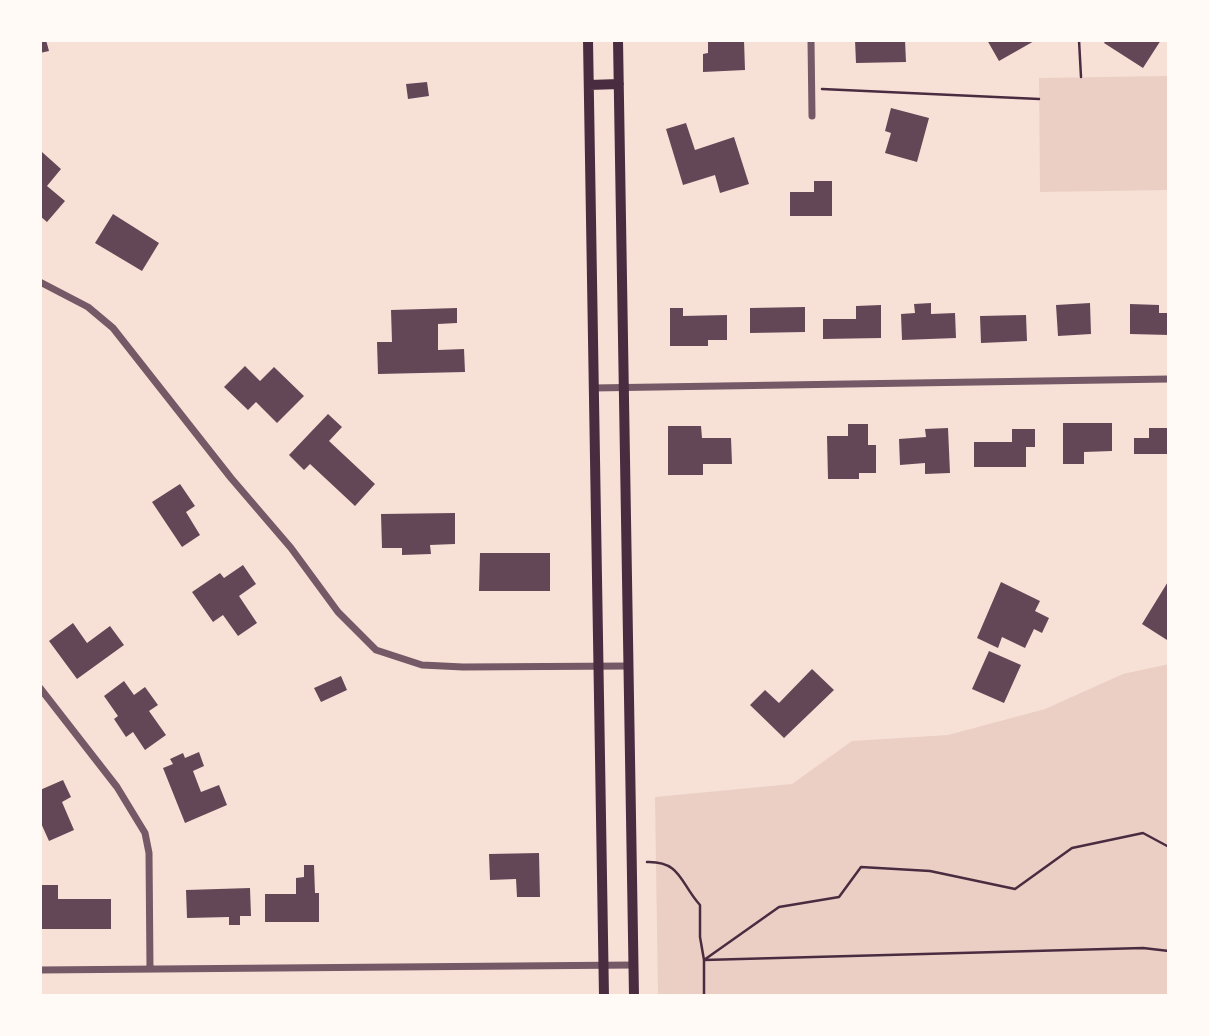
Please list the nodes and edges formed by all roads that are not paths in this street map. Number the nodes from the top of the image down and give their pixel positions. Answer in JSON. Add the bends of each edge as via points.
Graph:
{"nodes":[{"id":1,"x":588,"y":40,"type":"edge"},
{"id":2,"x":618,"y":40,"type":"edge"},
{"id":3,"x":811,"y":40,"type":"edge"},
{"id":4,"x":619,"y":84,"type":"junction"},
{"id":5,"x":589,"y":85,"type":"junction"},
{"id":6,"x":813,"y":116,"type":"dead end"},
{"id":7,"x":40,"y":282,"type":"edge"},
{"id":8,"x":1169,"y":379,"type":"edge"},
{"id":9,"x":624,"y":387,"type":"junction"},
{"id":10,"x":593,"y":388,"type":"junction"},
{"id":11,"x":599,"y":666,"type":"junction"},
{"id":12,"x":628,"y":666,"type":"junction"},
{"id":13,"x":40,"y":688,"type":"edge"},
{"id":14,"x":634,"y":965,"type":"junction"},
{"id":15,"x":604,"y":966,"type":"junction"},
{"id":16,"x":150,"y":969,"type":"junction"},
{"id":17,"x":40,"y":970,"type":"edge"},
{"id":18,"x":604,"y":996,"type":"edge"},
{"id":19,"x":634,"y":996,"type":"edge"}],
"edges":[{"from":1,"to":5,"type":"main road"},
{"from":2,"to":4,"type":"main road"},
{"from":3,"to":6,"type":"street"},
{"from":4,"to":5,"type":"main road"},
{"from":4,"to":9,"type":"main road"},
{"from":5,"to":10,"type":"main road"},
{"from":7,"to":11,"type":"street","via":[[88,307],[113,328],[338,611],[376,650],[422,665]]},
{"from":8,"to":9,"type":"street"},
{"from":9,"to":10,"type":"street"},
{"from":9,"to":12,"type":"main road"},
{"from":10,"to":11,"type":"main road"},
{"from":11,"to":12,"type":"street"},
{"from":11,"to":15,"type":"main road"},
{"from":12,"to":14,"type":"main road"},
{"from":13,"to":16,"type":"street","via":[[117,787],[145,833]]},
{"from":14,"to":15,"type":"street"},
{"from":14,"to":19,"type":"main road"},
{"from":15,"to":16,"type":"street"},
{"from":15,"to":18,"type":"main road"},
{"from":16,"to":17,"type":"street"}]}
